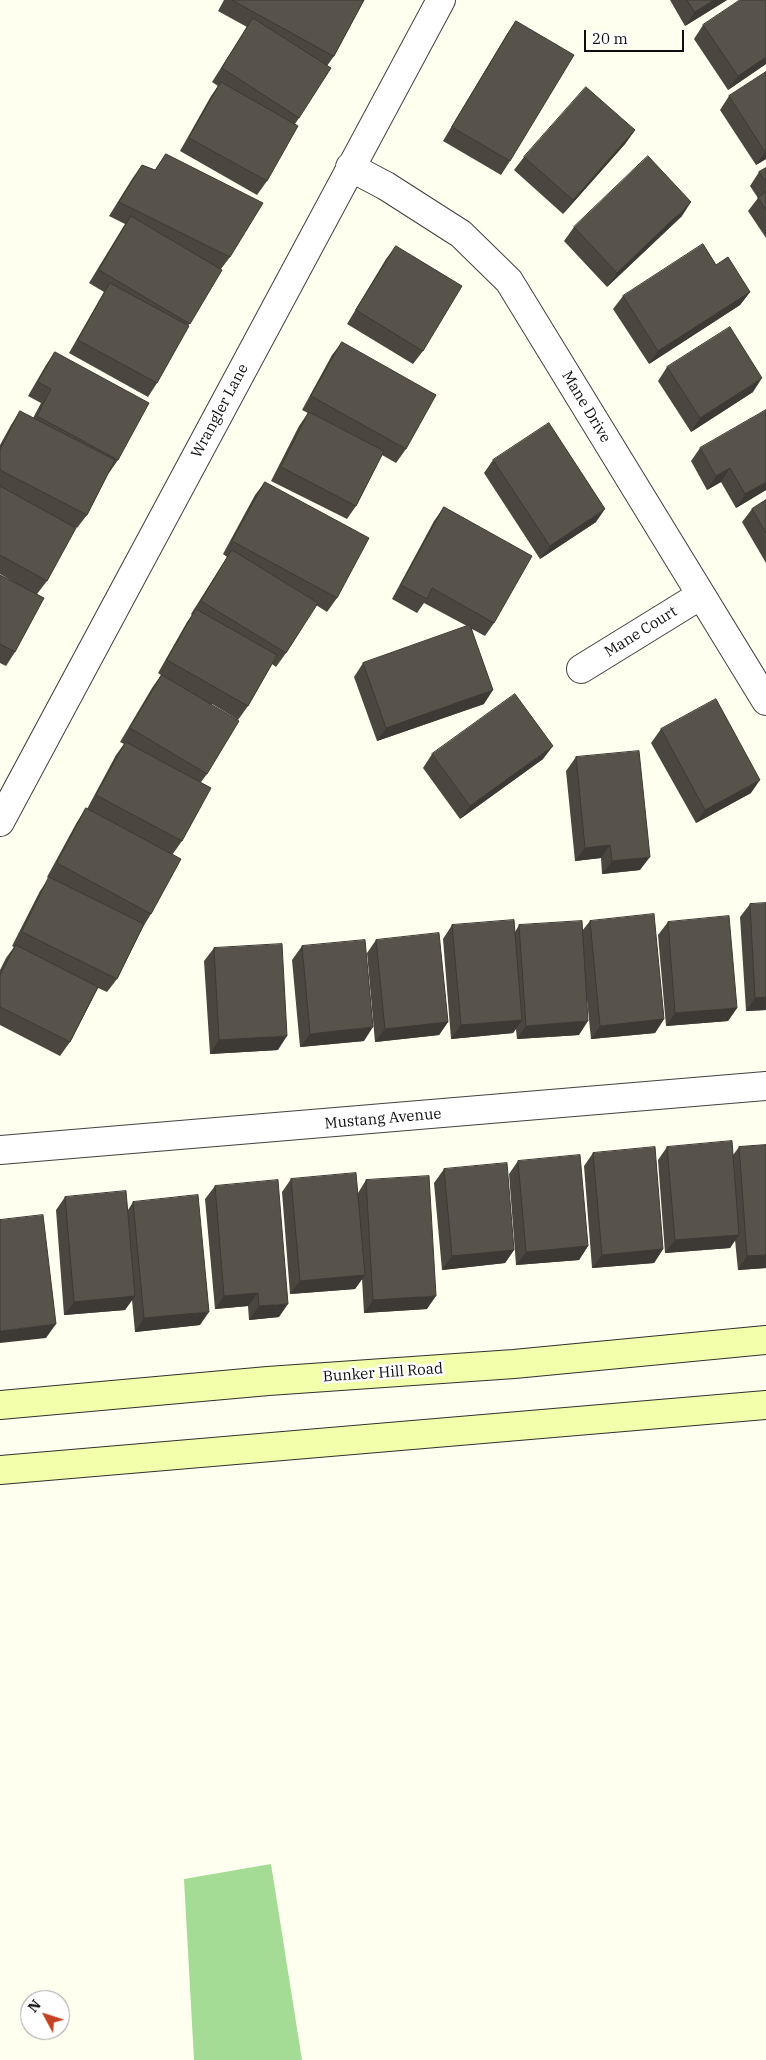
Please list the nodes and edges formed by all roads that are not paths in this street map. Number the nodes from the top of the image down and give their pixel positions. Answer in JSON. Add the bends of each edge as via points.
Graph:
{"nodes":[{"id":1,"x":441,"y":0,"type":"edge"},
{"id":2,"x":350,"y":167,"type":"junction"},
{"id":3,"x":701,"y":595,"type":"junction"},
{"id":4,"x":582,"y":669,"type":"dead end"},
{"id":5,"x":766,"y":701,"type":"edge"},
{"id":6,"x":0,"y":821,"type":"edge"},
{"id":7,"x":766,"y":1086,"type":"edge"},
{"id":8,"x":0,"y":1150,"type":"edge"},
{"id":9,"x":766,"y":1340,"type":"edge"},
{"id":10,"x":0,"y":1406,"type":"edge"},
{"id":11,"x":766,"y":1406,"type":"edge"},
{"id":12,"x":0,"y":1470,"type":"edge"}],
"edges":[{"from":1,"to":2,"type":"street","name":"Wrangler Lane"},
{"from":2,"to":3,"type":"street","name":"Mane Drive","via":[[462,234],[509,281]]},
{"from":2,"to":6,"type":"street","name":"Wrangler Lane"},
{"from":3,"to":4,"type":"street","name":"Mane Court"},
{"from":3,"to":5,"type":"street","name":"Mane Drive"},
{"from":7,"to":8,"type":"street","name":"Mustang Avenue"},
{"from":9,"to":10,"type":"main road","name":"Bunker Hill Road"},
{"from":11,"to":12,"type":"main road"}]}
